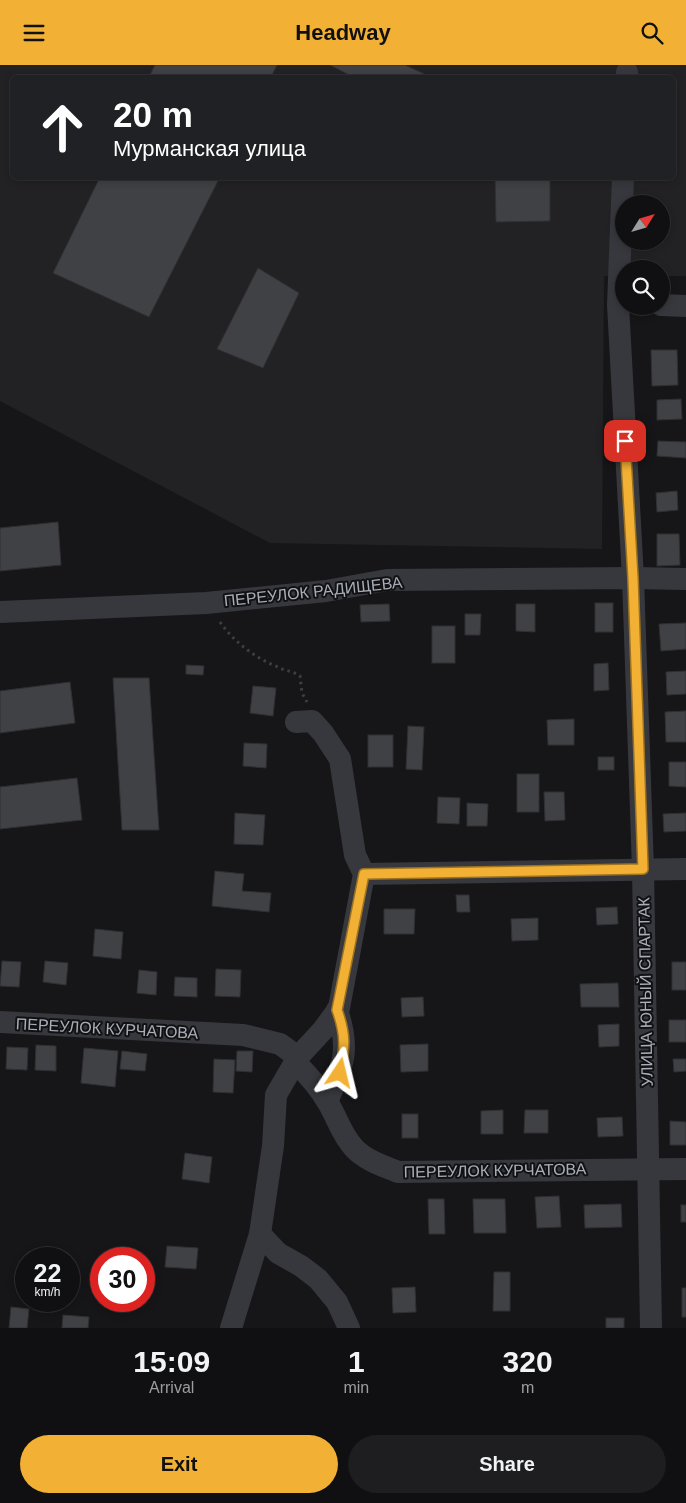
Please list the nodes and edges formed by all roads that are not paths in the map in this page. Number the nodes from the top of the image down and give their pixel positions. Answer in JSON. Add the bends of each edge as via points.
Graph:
{"nodes":[{"id":1,"x":623,"y":180,"type":"edge"},
{"id":2,"x":622,"y":260,"type":"edge"},
{"id":3,"x":670,"y":305,"type":"edge"},
{"id":4,"x":686,"y":306,"type":"edge"},
{"id":5,"x":621,"y":315,"type":"edge"},
{"id":6,"x":633,"y":578,"type":"junction"},
{"id":7,"x":686,"y":579,"type":"edge"},
{"id":8,"x":0,"y":612,"type":"edge"},
{"id":9,"x":296,"y":722,"type":"dead end"},
{"id":10,"x":643,"y":869,"type":"junction"},
{"id":11,"x":686,"y":869,"type":"edge"},
{"id":12,"x":364,"y":874,"type":"junction"},
{"id":13,"x":337,"y":1010,"type":"junction"},
{"id":14,"x":0,"y":1022,"type":"edge"},
{"id":15,"x":297,"y":1060,"type":"junction"},
{"id":16,"x":327,"y":1101,"type":"junction"},
{"id":17,"x":648,"y":1168,"type":"junction"},
{"id":18,"x":686,"y":1169,"type":"edge"},
{"id":19,"x":260,"y":1234,"type":"junction"},
{"id":20,"x":231,"y":1328,"type":"edge"},
{"id":21,"x":349,"y":1328,"type":"edge"},
{"id":22,"x":650,"y":1328,"type":"edge"}],
"edges":[{"from":1,"to":2,"type":"street","name":"УЛИЦА ЮНЫЙ СПАРТАК"},
{"from":3,"to":4,"type":"street"},
{"from":5,"to":6,"type":"street","name":"УЛИЦА ЮНЫЙ СПАРТАК"},
{"from":6,"to":7,"type":"street","name":"ПЕРЕУЛОК РАДИЩЕВА"},
{"from":6,"to":8,"type":"street","name":"ПЕРЕУЛОК РАДИЩЕВА","via":[[387,580],[326,591],[206,603]]},
{"from":6,"to":10,"type":"street","name":"УЛИЦА ЮНЫЙ СПАРТАК"},
{"from":9,"to":12,"type":"street","via":[[312,721],[340,759],[355,855]]},
{"from":10,"to":11,"type":"street"},
{"from":10,"to":12,"type":"street"},
{"from":10,"to":17,"type":"street","name":"УЛИЦА ЮНЫЙ СПАРТАК"},
{"from":12,"to":13,"type":"street"},
{"from":13,"to":15,"type":"street"},
{"from":13,"to":16,"type":"street","via":[[344,1028],[345,1051],[340,1073]]},
{"from":14,"to":15,"type":"street","name":"ПЕРЕУЛОК КУРЧАТОВА","via":[[243,1035],[280,1044]]},
{"from":15,"to":16,"type":"street","name":"ПЕРЕУЛОК КУРЧАТОВА"},
{"from":15,"to":19,"type":"street","via":[[276,1095],[273,1147]]},
{"from":16,"to":17,"type":"street","name":"ПЕРЕУЛОК КУРЧАТОВА","via":[[341,1132],[355,1149],[398,1172]]},
{"from":17,"to":18,"type":"street","name":"ПЕРЕУЛОК КУРЧАТОВА"},
{"from":17,"to":22,"type":"street","name":"УЛИЦА ЮНЫЙ СПАРТАК"},
{"from":19,"to":20,"type":"street"},
{"from":19,"to":21,"type":"street","via":[[278,1253],[318,1279],[337,1302]]}]}
